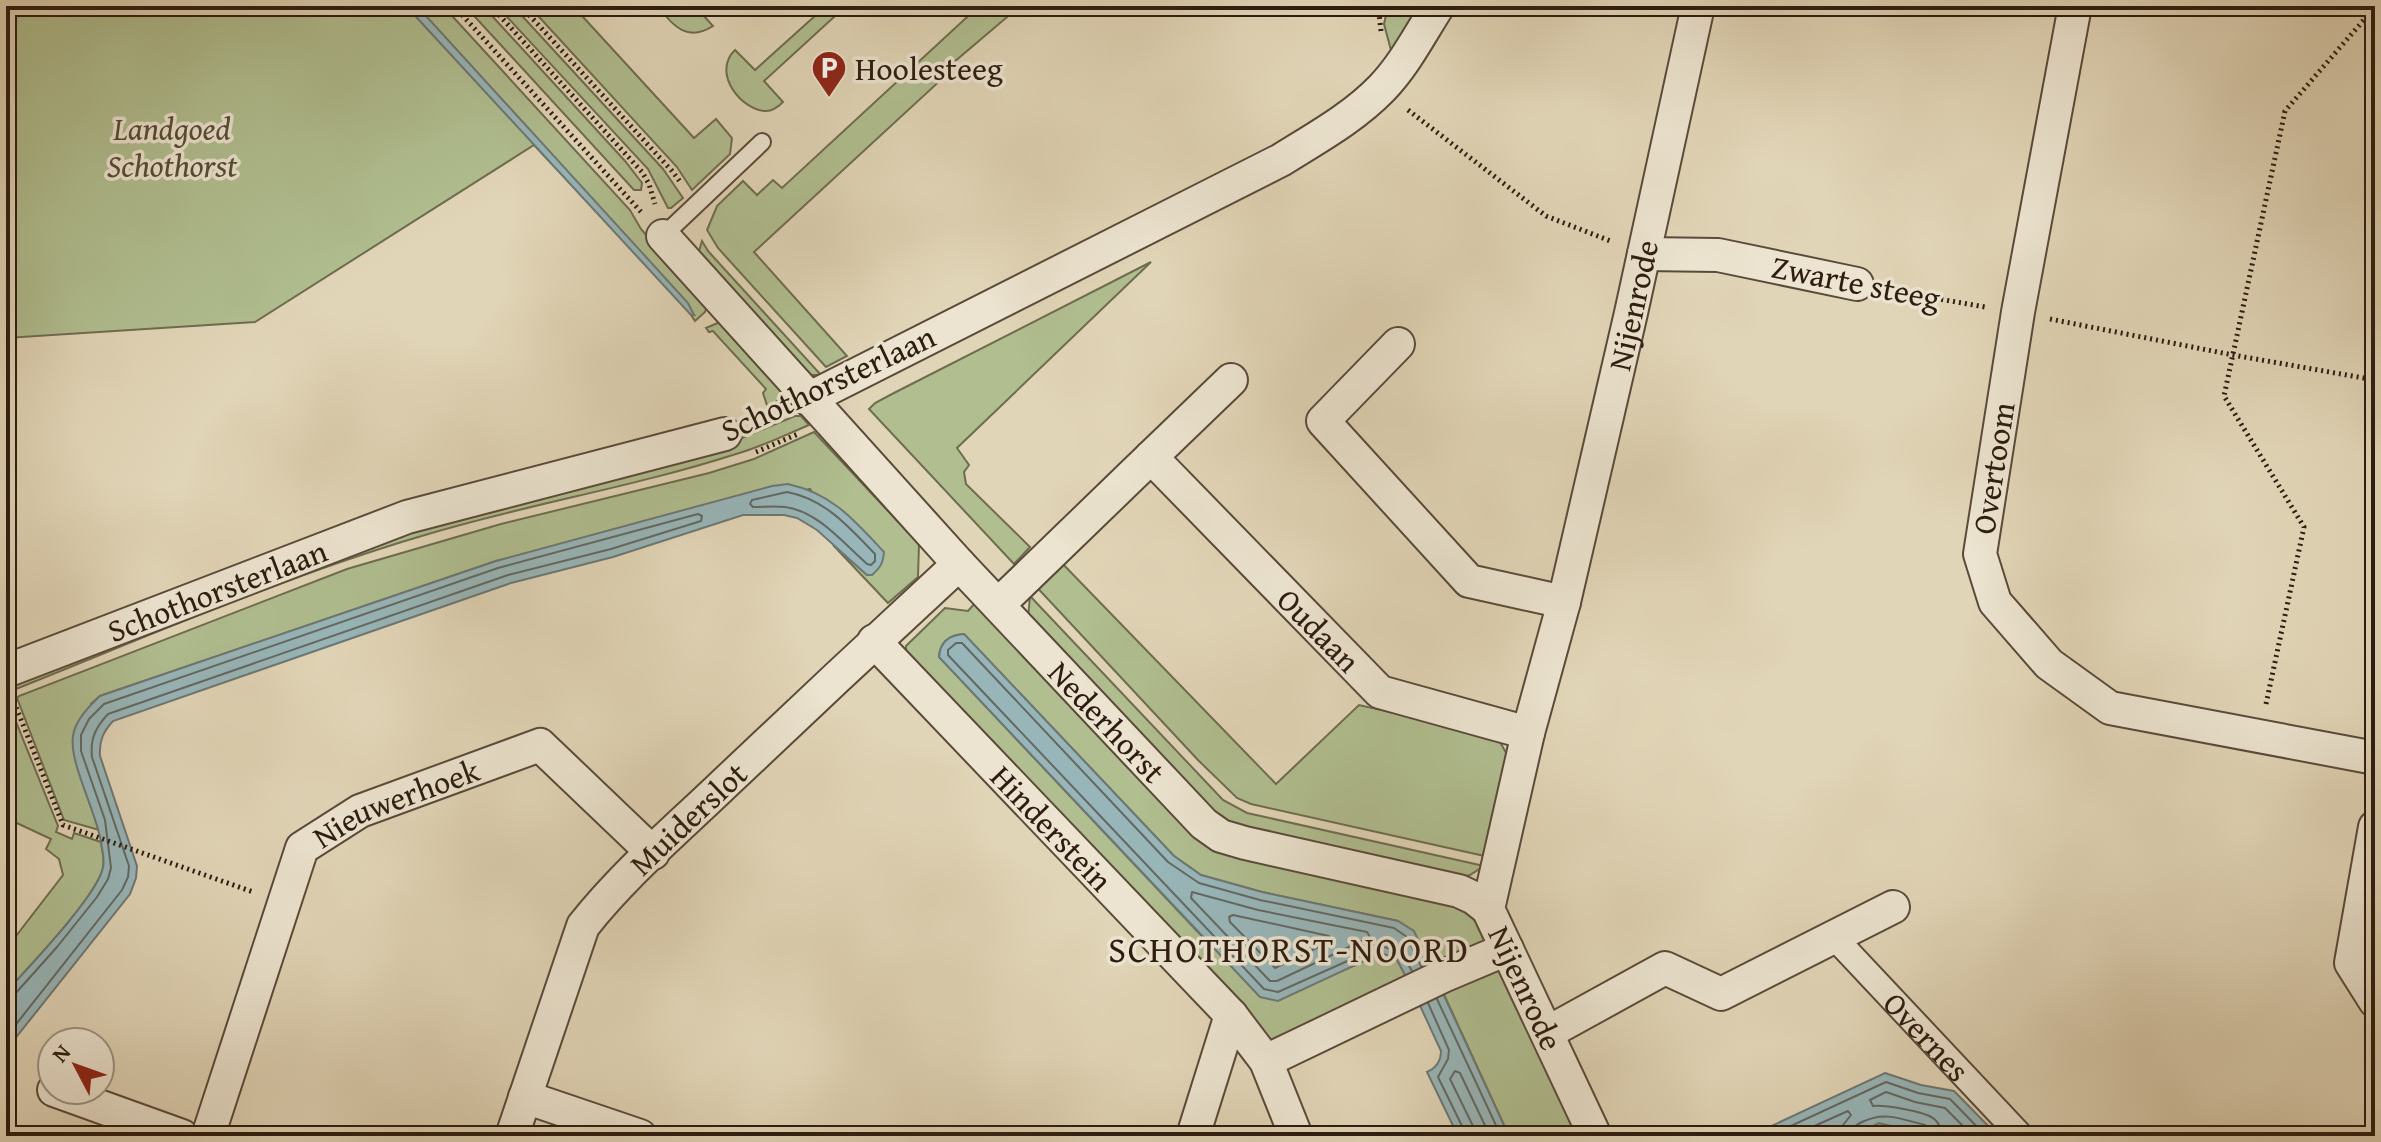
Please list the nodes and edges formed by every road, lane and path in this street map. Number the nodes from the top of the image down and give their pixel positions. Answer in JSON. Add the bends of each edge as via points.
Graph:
{"nodes":[{"id":1,"x":14,"y":6,"type":"edge"},
{"id":2,"x":454,"y":6,"type":"edge"},
{"id":3,"x":491,"y":6,"type":"edge"},
{"id":4,"x":1438,"y":6,"type":"edge"},
{"id":5,"x":1698,"y":6,"type":"edge"},
{"id":6,"x":2075,"y":6,"type":"edge"},
{"id":7,"x":2375,"y":7,"type":"edge"},
{"id":8,"x":6,"y":14,"type":"edge"},
{"id":9,"x":1381,"y":89,"type":"junction"},
{"id":10,"x":762,"y":142,"type":"dead end"},
{"id":11,"x":663,"y":236,"type":"junction"},
{"id":12,"x":1644,"y":254,"type":"junction"},
{"id":13,"x":1857,"y":284,"type":"joint"},
{"id":14,"x":2018,"y":312,"type":"junction"},
{"id":15,"x":1398,"y":344,"type":"dead end"},
{"id":16,"x":2233,"y":355,"type":"junction"},
{"id":17,"x":2375,"y":355,"type":"edge"},
{"id":18,"x":2373,"y":379,"type":"edge"},
{"id":19,"x":1231,"y":380,"type":"dead end"},
{"id":20,"x":808,"y":399,"type":"junction"},
{"id":21,"x":725,"y":434,"type":"joint"},
{"id":22,"x":1151,"y":457,"type":"junction"},
{"id":23,"x":959,"y":564,"type":"junction"},
{"id":24,"x":1564,"y":602,"type":"junction"},
{"id":25,"x":998,"y":605,"type":"junction"},
{"id":26,"x":874,"y":641,"type":"junction"},
{"id":27,"x":9,"y":684,"type":"edge"},
{"id":28,"x":1528,"y":733,"type":"junction"},
{"id":29,"x":2259,"y":736,"type":"junction"},
{"id":30,"x":2375,"y":758,"type":"edge"},
{"id":31,"x":2375,"y":827,"type":"edge"},
{"id":32,"x":653,"y":853,"type":"junction"},
{"id":33,"x":284,"y":903,"type":"junction"},
{"id":34,"x":1893,"y":907,"type":"dead end"},
{"id":35,"x":1488,"y":909,"type":"junction"},
{"id":36,"x":1834,"y":937,"type":"junction"},
{"id":37,"x":1507,"y":949,"type":"junction"},
{"id":38,"x":2375,"y":1001,"type":"edge"},
{"id":39,"x":1231,"y":1015,"type":"junction"},
{"id":40,"x":1547,"y":1033,"type":"junction"},
{"id":41,"x":1266,"y":1061,"type":"junction"},
{"id":42,"x":525,"y":1097,"type":"junction"},
{"id":43,"x":98,"y":1106,"type":"edge"},
{"id":44,"x":182,"y":1136,"type":"edge"},
{"id":45,"x":208,"y":1136,"type":"edge"},
{"id":46,"x":512,"y":1136,"type":"edge"},
{"id":47,"x":640,"y":1136,"type":"edge"},
{"id":48,"x":1193,"y":1136,"type":"edge"},
{"id":49,"x":1296,"y":1136,"type":"edge"},
{"id":50,"x":1595,"y":1136,"type":"edge"},
{"id":51,"x":2021,"y":1136,"type":"edge"}],
"edges":[{"from":1,"to":8,"type":"path"},
{"from":2,"to":11,"type":"path"},
{"from":3,"to":11,"type":"path","via":[[642,172]]},
{"from":4,"to":9,"type":"street","name":"Schothorsterlaan"},
{"from":5,"to":12,"type":"street","name":"Nijenrode"},
{"from":6,"to":14,"type":"street","name":"Overtoom"},
{"from":7,"to":16,"type":"path","via":[[2285,111]]},
{"from":9,"to":12,"type":"path","via":[[1546,216]]},
{"from":9,"to":20,"type":"street","name":"Schothorsterlaan","via":[[1351,116],[1281,160]]},
{"from":10,"to":11,"type":"lane"},
{"from":11,"to":20,"type":"street"},
{"from":12,"to":13,"type":"street","name":"Zwarte steeg","via":[[1718,255]]},
{"from":12,"to":24,"type":"street","name":"Nijenrode"},
{"from":13,"to":14,"type":"path","name":"Zwarte steeg"},
{"from":14,"to":16,"type":"path","name":"Zwarte steeg"},
{"from":14,"to":29,"type":"street","name":"Overtoom","via":[[1980,554],[1995,602],[2049,664],[2110,708]]},
{"from":15,"to":24,"type":"street","via":[[1323,421],[1469,581]]},
{"from":16,"to":18,"type":"path","name":"Zwarte steeg"},
{"from":16,"to":29,"type":"path","via":[[2224,396],[2304,527]]},
{"from":17,"to":18,"type":"path"},
{"from":19,"to":22,"type":"street"},
{"from":20,"to":21,"type":"path","name":"Schothorsterlaan"},
{"from":20,"to":23,"type":"street","name":"Nederhorst"},
{"from":21,"to":27,"type":"street","name":"Schothorsterlaan","via":[[407,517]]},
{"from":22,"to":25,"type":"street"},
{"from":22,"to":28,"type":"street","name":"Oudaan","via":[[1380,692]]},
{"from":23,"to":25,"type":"street","name":"Nederhorst"},
{"from":23,"to":26,"type":"street","name":"Muiderslot"},
{"from":24,"to":28,"type":"street","name":"Nijenrode"},
{"from":25,"to":35,"type":"street","name":"Nederhorst","via":[[1221,836],[1459,891]]},
{"from":26,"to":32,"type":"street","name":"Muiderslot"},
{"from":26,"to":39,"type":"street","name":"Hinderstein"},
{"from":27,"to":33,"type":"path","via":[[63,825]]},
{"from":28,"to":35,"type":"street","name":"Nijenrode"},
{"from":29,"to":30,"type":"street","name":"Overtoom"},
{"from":31,"to":38,"type":"street","via":[[2351,963]]},
{"from":32,"to":33,"type":"street","name":"Nieuwerhoek","via":[[540,745],[360,811],[302,848]]},
{"from":32,"to":42,"type":"street","name":"Muiderslot","via":[[583,926]]},
{"from":33,"to":45,"type":"street","name":"Nieuwerhoek"},
{"from":34,"to":36,"type":"street"},
{"from":35,"to":37,"type":"street","name":"Nijenrode"},
{"from":36,"to":40,"type":"street","via":[[1721,994],[1665,968]]},
{"from":36,"to":51,"type":"street","name":"Overnes"},
{"from":37,"to":40,"type":"street","name":"Nijenrode"},
{"from":37,"to":41,"type":"street"},
{"from":39,"to":41,"type":"street","name":"Hinderstein"},
{"from":39,"to":48,"type":"street"},
{"from":40,"to":50,"type":"street","name":"Nijenrode"},
{"from":41,"to":49,"type":"street","name":"Hinderstein"},
{"from":42,"to":46,"type":"street","name":"Muiderslot"},
{"from":42,"to":47,"type":"street"},
{"from":43,"to":44,"type":"street"}]}
